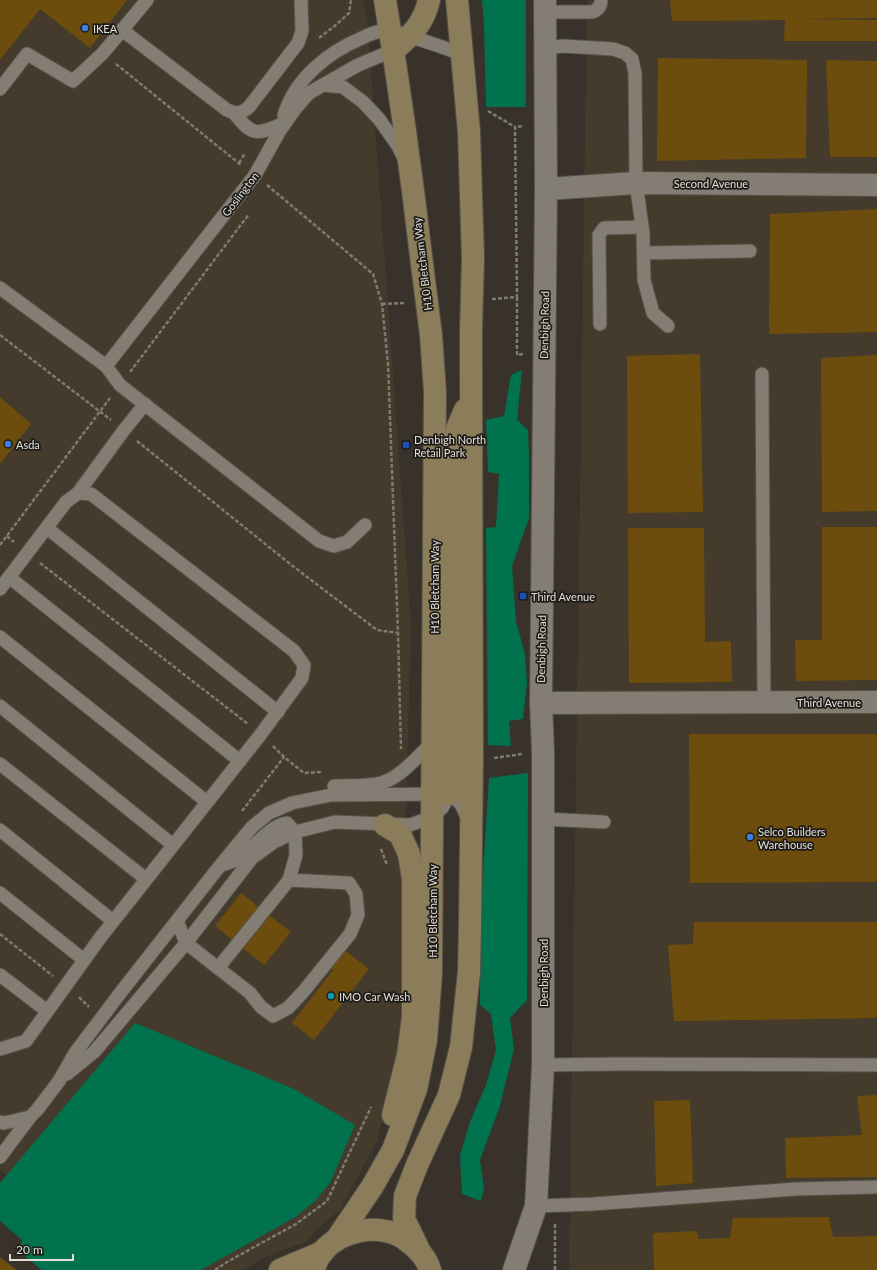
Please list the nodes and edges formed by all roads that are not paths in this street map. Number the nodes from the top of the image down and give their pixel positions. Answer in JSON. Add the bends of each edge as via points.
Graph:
{"nodes":[{"id":1,"x":147,"y":0,"type":"edge"},
{"id":2,"x":301,"y":0,"type":"edge"},
{"id":3,"x":385,"y":0,"type":"edge"},
{"id":4,"x":429,"y":0,"type":"edge"},
{"id":5,"x":457,"y":0,"type":"edge"},
{"id":6,"x":601,"y":0,"type":"edge"},
{"id":7,"x":545,"y":6,"type":"edge"},
{"id":8,"x":122,"y":30,"type":"junction"},
{"id":9,"x":398,"y":39,"type":"junction"},
{"id":10,"x":544,"y":48,"type":"junction"},
{"id":11,"x":461,"y":54,"type":"junction"},
{"id":12,"x":323,"y":85,"type":"junction"},
{"id":13,"x":0,"y":89,"type":"edge"},
{"id":14,"x":235,"y":114,"type":"junction"},
{"id":15,"x":281,"y":128,"type":"junction"},
{"id":16,"x":412,"y":176,"type":"junction"},
{"id":17,"x":636,"y":183,"type":"junction"},
{"id":18,"x":877,"y":184,"type":"edge"},
{"id":19,"x":546,"y":189,"type":"junction"},
{"id":20,"x":642,"y":227,"type":"junction"},
{"id":21,"x":750,"y":251,"type":"dead end"},
{"id":22,"x":644,"y":253,"type":"junction"},
{"id":23,"x":0,"y":288,"type":"edge"},
{"id":24,"x":600,"y":324,"type":"dead end"},
{"id":25,"x":668,"y":326,"type":"dead end"},
{"id":26,"x":106,"y":366,"type":"junction"},
{"id":27,"x":762,"y":374,"type":"dead end"},
{"id":28,"x":471,"y":394,"type":"junction"},
{"id":29,"x":145,"y":404,"type":"junction"},
{"id":30,"x":78,"y":492,"type":"junction"},
{"id":31,"x":365,"y":525,"type":"dead end"},
{"id":32,"x":47,"y":528,"type":"junction"},
{"id":33,"x":9,"y":578,"type":"junction"},
{"id":34,"x":0,"y":589,"type":"edge"},
{"id":35,"x":0,"y":637,"type":"edge"},
{"id":36,"x":764,"y":702,"type":"junction"},
{"id":37,"x":877,"y":702,"type":"edge"},
{"id":38,"x":541,"y":703,"type":"junction"},
{"id":39,"x":0,"y":706,"type":"edge"},
{"id":40,"x":278,"y":712,"type":"junction"},
{"id":41,"x":432,"y":743,"type":"junction"},
{"id":42,"x":240,"y":761,"type":"junction"},
{"id":43,"x":0,"y":764,"type":"edge"},
{"id":44,"x":441,"y":794,"type":"junction"},
{"id":45,"x":207,"y":802,"type":"junction"},
{"id":46,"x":269,"y":813,"type":"junction"},
{"id":47,"x":432,"y":817,"type":"junction"},
{"id":48,"x":543,"y":819,"type":"junction"},
{"id":49,"x":604,"y":822,"type":"dead end"},
{"id":50,"x":382,"y":825,"type":"junction"},
{"id":51,"x":471,"y":825,"type":"junction"},
{"id":52,"x":0,"y":830,"type":"edge"},
{"id":53,"x":295,"y":832,"type":"junction"},
{"id":54,"x":173,"y":845,"type":"junction"},
{"id":55,"x":219,"y":866,"type":"junction"},
{"id":56,"x":146,"y":879,"type":"junction"},
{"id":57,"x":289,"y":880,"type":"junction"},
{"id":58,"x":0,"y":893,"type":"edge"},
{"id":59,"x":113,"y":921,"type":"junction"},
{"id":60,"x":177,"y":921,"type":"junction"},
{"id":61,"x":186,"y":942,"type":"junction"},
{"id":62,"x":84,"y":960,"type":"junction"},
{"id":63,"x":218,"y":968,"type":"junction"},
{"id":64,"x":0,"y":975,"type":"edge"},
{"id":65,"x":47,"y":1011,"type":"junction"},
{"id":66,"x":0,"y":1049,"type":"edge"},
{"id":67,"x":543,"y":1065,"type":"junction"},
{"id":68,"x":877,"y":1065,"type":"edge"},
{"id":69,"x":59,"y":1081,"type":"junction"},
{"id":70,"x":30,"y":1117,"type":"junction"},
{"id":71,"x":0,"y":1122,"type":"edge"},
{"id":72,"x":0,"y":1157,"type":"edge"},
{"id":73,"x":382,"y":1169,"type":"junction"},
{"id":74,"x":877,"y":1187,"type":"edge"},
{"id":75,"x":536,"y":1206,"type":"junction"},
{"id":76,"x":324,"y":1254,"type":"edge"},
{"id":77,"x":429,"y":1264,"type":"edge"},
{"id":78,"x":280,"y":1270,"type":"edge"},
{"id":79,"x":514,"y":1270,"type":"edge"}],
"edges":[{"from":1,"to":8,"type":"lane"},
{"from":2,"to":14,"type":"lane","via":[[302,31],[298,44],[249,107]]},
{"from":3,"to":9,"type":"street","name":"H10 Bletcham Way"},
{"from":4,"to":9,"type":"street","via":[[421,20]]},
{"from":5,"to":11,"type":"street","name":"H10 Bletcham Way"},
{"from":6,"to":7,"type":"lane","via":[[601,5],[592,12]]},
{"from":7,"to":10,"type":"street","name":"Denbigh Road"},
{"from":8,"to":13,"type":"lane","via":[[103,53],[73,81],[27,54]]},
{"from":8,"to":14,"type":"lane"},
{"from":9,"to":11,"type":"lane"},
{"from":9,"to":12,"type":"lane","name":"Goslington"},
{"from":9,"to":15,"type":"lane","via":[[372,34],[325,58],[299,87],[287,106]]},
{"from":9,"to":16,"type":"street","name":"H10 Bletcham Way"},
{"from":10,"to":17,"type":"lane","via":[[562,46],[614,49],[632,59],[635,73]]},
{"from":10,"to":19,"type":"street","name":"Denbigh Road"},
{"from":11,"to":28,"type":"street","name":"H10 Bletcham Way","bridge":true,"via":[[469,132],[473,258]]},
{"from":12,"to":15,"type":"lane","name":"Goslington","via":[[309,93]]},
{"from":12,"to":16,"type":"lane","via":[[342,87],[369,108],[398,146]]},
{"from":14,"to":15,"type":"lane","via":[[245,126],[254,131]]},
{"from":15,"to":26,"type":"lane","name":"Goslington","via":[[255,176]]},
{"from":16,"to":41,"type":"street","name":"H10 Bletcham Way","bridge":true,"via":[[436,392]]},
{"from":17,"to":18,"type":"street","name":"Second Avenue"},
{"from":17,"to":19,"type":"street","name":"Second Avenue"},
{"from":17,"to":20,"type":"lane"},
{"from":19,"to":38,"type":"street","name":"Denbigh Road"},
{"from":20,"to":22,"type":"lane"},
{"from":20,"to":24,"type":"lane","via":[[604,228],[599,235]]},
{"from":21,"to":22,"type":"lane"},
{"from":22,"to":25,"type":"lane","via":[[644,280],[653,313]]},
{"from":23,"to":26,"type":"lane"},
{"from":26,"to":29,"type":"lane","via":[[120,385]]},
{"from":27,"to":36,"type":"lane"},
{"from":28,"to":44,"type":"street","name":"H10 Bletcham Way","via":[[457,429],[452,464],[455,541],[454,761],[453,784]]},
{"from":28,"to":51,"type":"street","name":"H10 Bletcham Way"},
{"from":29,"to":30,"type":"lane"},
{"from":29,"to":31,"type":"lane","via":[[319,540],[334,546],[348,542]]},
{"from":30,"to":32,"type":"lane","via":[[66,502]]},
{"from":30,"to":40,"type":"lane","via":[[91,494],[294,651],[304,665],[302,678]]},
{"from":32,"to":33,"type":"lane"},
{"from":32,"to":40,"type":"lane"},
{"from":33,"to":34,"type":"lane"},
{"from":33,"to":42,"type":"lane"},
{"from":35,"to":45,"type":"lane"},
{"from":36,"to":37,"type":"street","name":"Third Avenue"},
{"from":36,"to":38,"type":"street","name":"Third Avenue"},
{"from":38,"to":48,"type":"street","name":"Denbigh Road"},
{"from":39,"to":54,"type":"lane"},
{"from":40,"to":42,"type":"lane"},
{"from":41,"to":44,"type":"street","name":"H10 Bletcham Way"},
{"from":41,"to":46,"type":"lane","via":[[402,773],[391,779],[381,783],[334,786],[289,800]]},
{"from":42,"to":45,"type":"lane"},
{"from":43,"to":56,"type":"lane"},
{"from":44,"to":46,"type":"lane","via":[[331,795],[292,803]]},
{"from":44,"to":47,"type":"street","name":"H10 Bletcham Way"},
{"from":44,"to":51,"type":"lane","via":[[461,804]]},
{"from":45,"to":54,"type":"lane"},
{"from":46,"to":55,"type":"lane","via":[[252,827]]},
{"from":47,"to":50,"type":"lane","via":[[410,825]]},
{"from":47,"to":73,"type":"street","name":"H10 Bletcham Way","via":[[431,974],[426,1040],[416,1089],[393,1150]]},
{"from":48,"to":49,"type":"lane"},
{"from":48,"to":67,"type":"street","name":"Denbigh Road"},
{"from":50,"to":53,"type":"lane","via":[[335,822]]},
{"from":50,"to":73,"type":"street","name":"H10 Bletcham Way","via":[[400,834],[409,854],[413,879],[413,1017],[408,1055]]},
{"from":51,"to":77,"type":"street","name":"H10 Bletcham Way","via":[[468,972],[461,1047],[449,1095],[405,1196],[404,1219]]},
{"from":52,"to":59,"type":"lane"},
{"from":53,"to":55,"type":"lane","via":[[287,824],[282,824],[239,858]]},
{"from":53,"to":57,"type":"lane","via":[[296,855]]},
{"from":53,"to":61,"type":"lane","via":[[274,842],[252,858]]},
{"from":54,"to":56,"type":"lane"},
{"from":55,"to":60,"type":"lane"},
{"from":56,"to":59,"type":"lane"},
{"from":57,"to":63,"type":"lane"},
{"from":57,"to":63,"type":"lane","via":[[349,883],[356,894],[358,915],[350,934],[288,1008],[273,1016],[261,1007],[250,993]]},
{"from":58,"to":62,"type":"lane"},
{"from":59,"to":62,"type":"lane"},
{"from":60,"to":61,"type":"lane"},
{"from":60,"to":69,"type":"lane","via":[[76,1053]]},
{"from":61,"to":63,"type":"lane"},
{"from":61,"to":69,"type":"lane","via":[[95,1051]]},
{"from":62,"to":65,"type":"lane"},
{"from":64,"to":65,"type":"lane"},
{"from":65,"to":66,"type":"lane","via":[[26,1040]]},
{"from":67,"to":68,"type":"lane"},
{"from":67,"to":75,"type":"street","name":"Denbigh Road"},
{"from":69,"to":70,"type":"lane"},
{"from":70,"to":71,"type":"lane","via":[[4,1124]]},
{"from":70,"to":72,"type":"lane"},
{"from":73,"to":76,"type":"street","name":"H10 Bletcham Way"},
{"from":74,"to":75,"type":"lane","via":[[796,1189]]},
{"from":75,"to":79,"type":"street","name":"Denbigh Road"},
{"from":76,"to":77,"type":"street","via":[[356,1231],[379,1230],[401,1236]]},
{"from":76,"to":78,"type":"street"}]}
